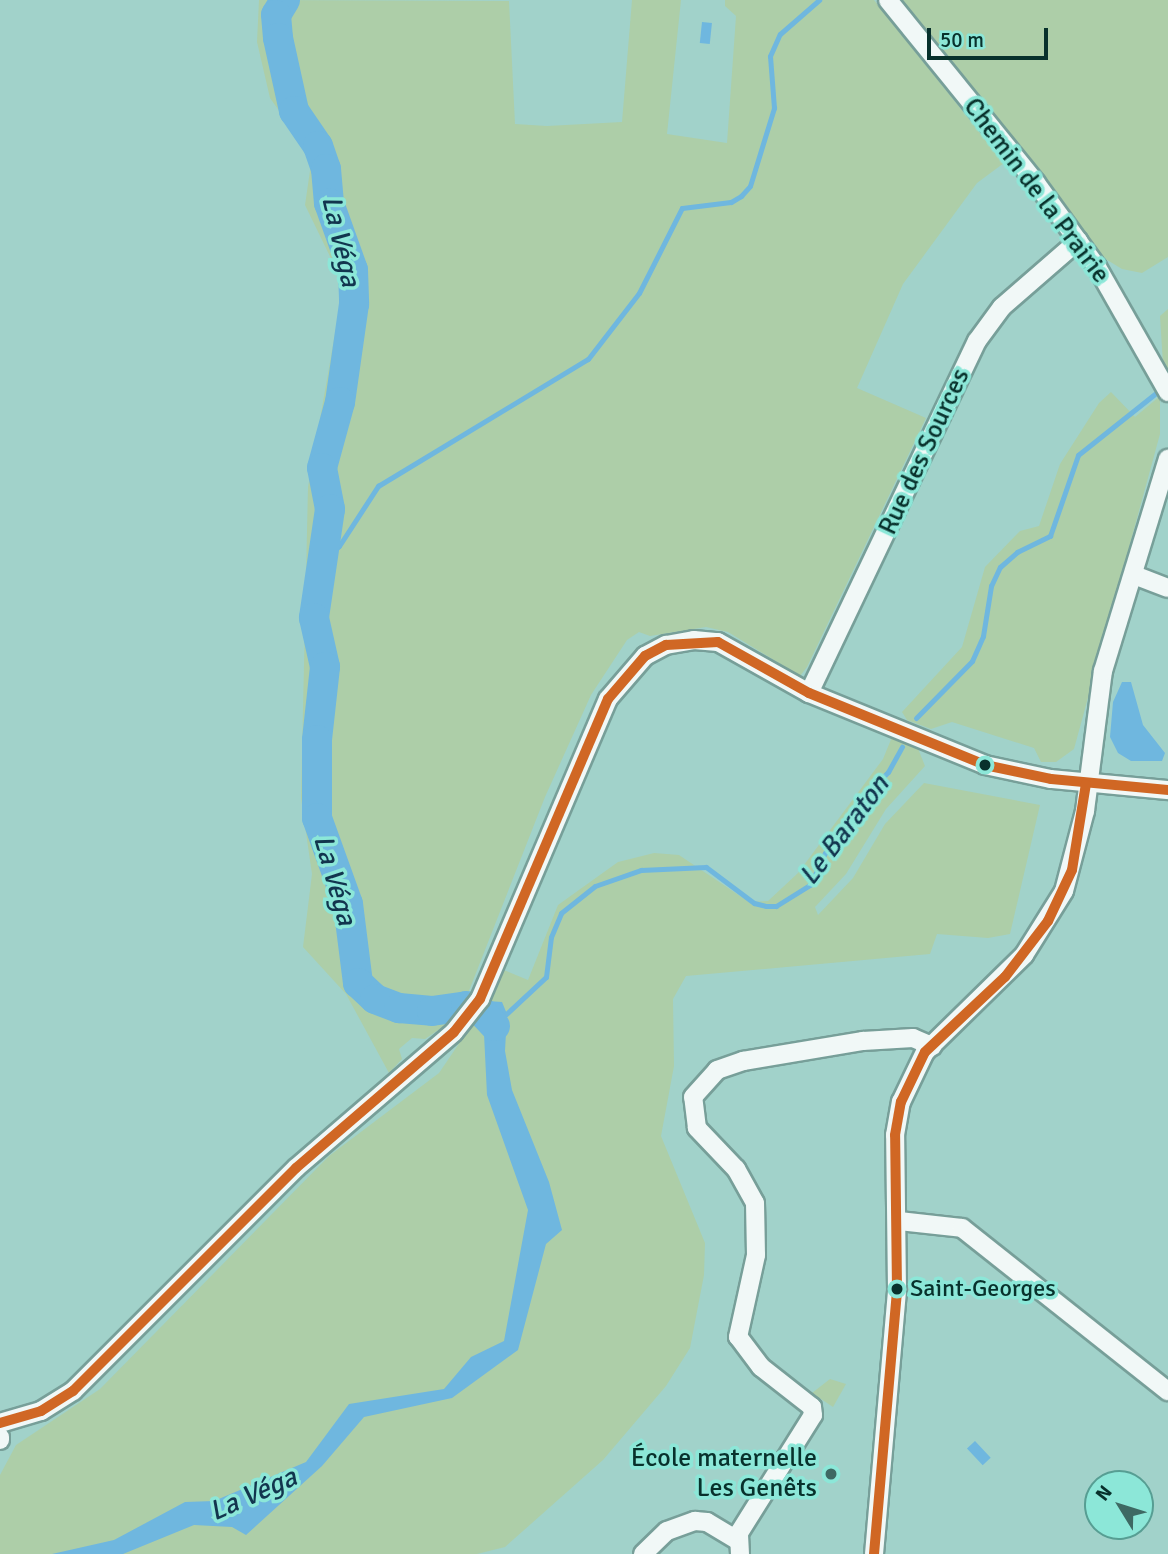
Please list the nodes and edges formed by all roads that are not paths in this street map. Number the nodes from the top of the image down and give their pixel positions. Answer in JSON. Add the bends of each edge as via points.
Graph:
{"nodes":[{"id":1,"x":888,"y":0,"type":"edge"},
{"id":2,"x":1078,"y":240,"type":"junction"},
{"id":3,"x":1168,"y":392,"type":"edge"},
{"id":4,"x":1168,"y":459,"type":"edge"},
{"id":5,"x":1134,"y":575,"type":"junction"},
{"id":6,"x":1168,"y":587,"type":"edge"},
{"id":7,"x":809,"y":692,"type":"junction"},
{"id":8,"x":1086,"y":784,"type":"junction"},
{"id":9,"x":1168,"y":790,"type":"edge"},
{"id":10,"x":932,"y":1046,"type":"junction"},
{"id":11,"x":899,"y":1221,"type":"junction"},
{"id":12,"x":1168,"y":1391,"type":"edge"},
{"id":13,"x":0,"y":1423,"type":"edge"},
{"id":14,"x":738,"y":1547,"type":"edge"},
{"id":15,"x":643,"y":1554,"type":"edge"},
{"id":16,"x":874,"y":1554,"type":"edge"}],
"edges":[{"from":1,"to":2,"type":"street","name":"Chemin de la Prairie"},
{"from":2,"to":3,"type":"street","name":"Chemin de la Prairie"},
{"from":2,"to":7,"type":"street","name":"Rue des Sources","via":[[1002,307],[977,341]]},
{"from":4,"to":5,"type":"street"},
{"from":5,"to":6,"type":"street"},
{"from":5,"to":8,"type":"street","via":[[1103,671]]},
{"from":7,"to":8,"type":"street","via":[[985,765]]},
{"from":7,"to":13,"type":"street","via":[[718,642],[666,645],[645,656],[608,699],[480,999],[464,1019],[296,1168],[73,1391],[41,1411]]},
{"from":8,"to":9,"type":"street"},
{"from":8,"to":10,"type":"street","via":[[1072,870],[1048,921],[1005,977]]},
{"from":10,"to":11,"type":"street","via":[[915,1068],[897,1117]]},
{"from":10,"to":14,"type":"street","via":[[913,1038],[863,1041],[743,1061],[717,1070],[693,1097],[697,1128],[736,1169],[755,1203],[756,1255],[738,1337],[761,1367],[812,1407],[813,1415]]},
{"from":11,"to":12,"type":"street","via":[[962,1228]]},
{"from":11,"to":16,"type":"street","via":[[887,1432]]},
{"from":14,"to":15,"type":"street","via":[[707,1521],[695,1521],[667,1531]]}]}
